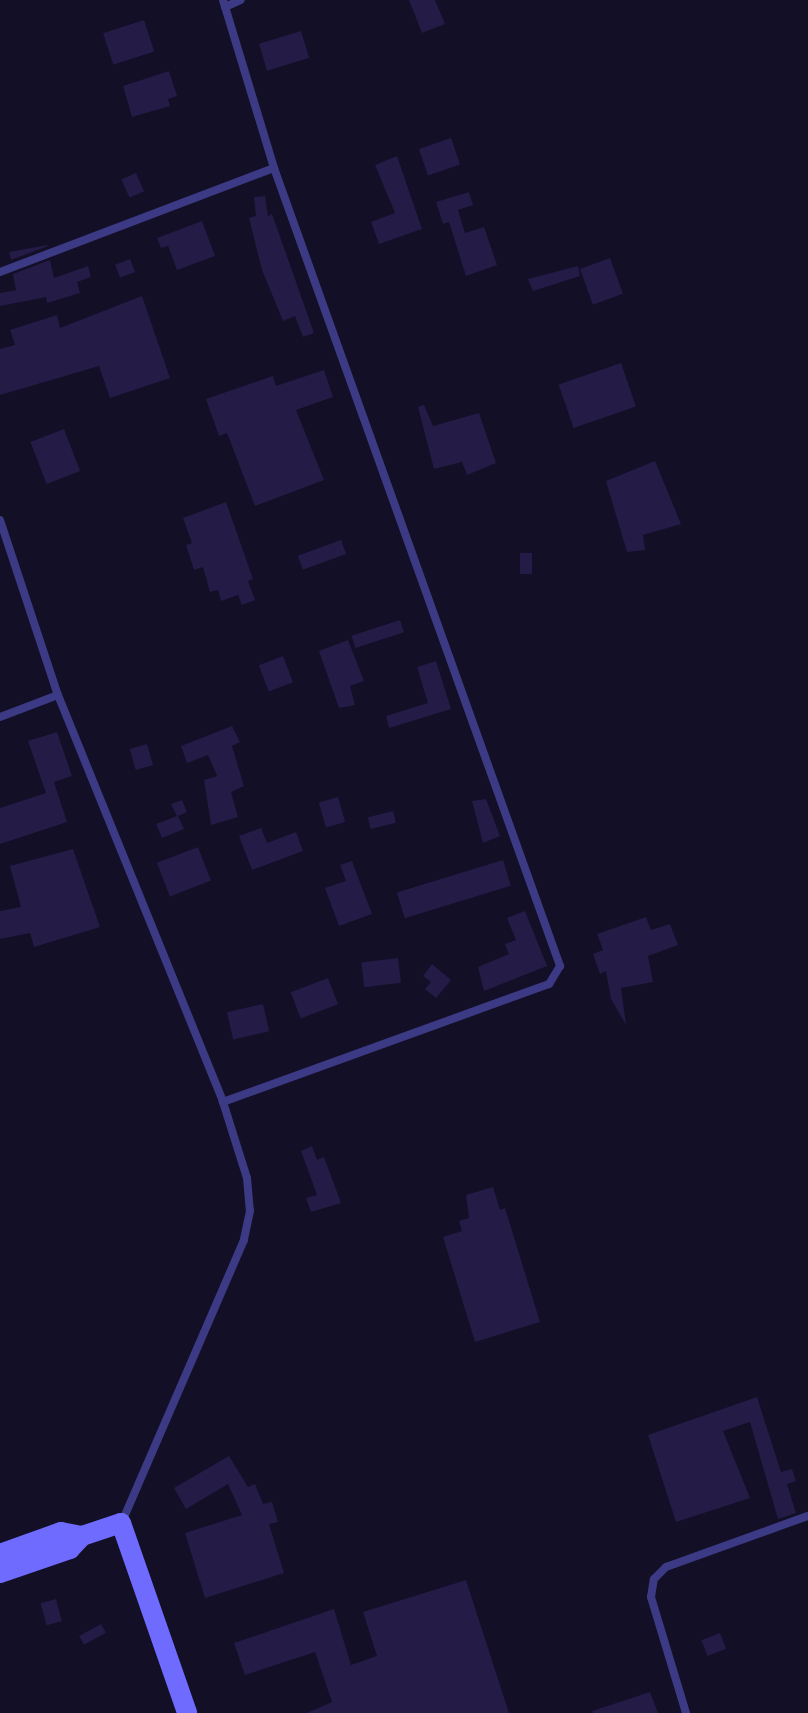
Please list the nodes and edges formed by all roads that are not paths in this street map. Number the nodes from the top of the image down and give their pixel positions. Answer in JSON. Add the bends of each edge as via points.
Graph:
{"nodes":[{"id":1,"x":241,"y":0,"type":"edge"},
{"id":2,"x":224,"y":3,"type":"edge"},
{"id":3,"x":274,"y":168,"type":"junction"},
{"id":4,"x":0,"y":272,"type":"edge"},
{"id":5,"x":0,"y":520,"type":"edge"},
{"id":6,"x":58,"y":695,"type":"junction"},
{"id":7,"x":0,"y":717,"type":"edge"},
{"id":8,"x":223,"y":1102,"type":"junction"},
{"id":9,"x":808,"y":1516,"type":"edge"},
{"id":10,"x":121,"y":1523,"type":"junction"},
{"id":11,"x":82,"y":1536,"type":"junction"},
{"id":12,"x":0,"y":1554,"type":"edge"},
{"id":13,"x":0,"y":1573,"type":"edge"},
{"id":14,"x":187,"y":1713,"type":"edge"},
{"id":15,"x":686,"y":1713,"type":"edge"}],
"edges":[{"from":1,"to":2,"type":"lane"},
{"from":2,"to":3,"type":"lane"},
{"from":3,"to":4,"type":"lane"},
{"from":3,"to":8,"type":"lane","via":[[560,966],[549,984]]},
{"from":5,"to":6,"type":"lane"},
{"from":6,"to":7,"type":"lane"},
{"from":6,"to":8,"type":"lane"},
{"from":8,"to":10,"type":"lane","via":[[247,1178],[250,1211],[244,1240]]},
{"from":9,"to":15,"type":"lane","via":[[666,1567],[654,1579],[651,1597]]},
{"from":10,"to":11,"type":"main road"},
{"from":10,"to":14,"type":"main road"},
{"from":11,"to":12,"type":"main road","via":[[61,1532]]},
{"from":11,"to":13,"type":"main road","via":[[70,1549]]}]}
